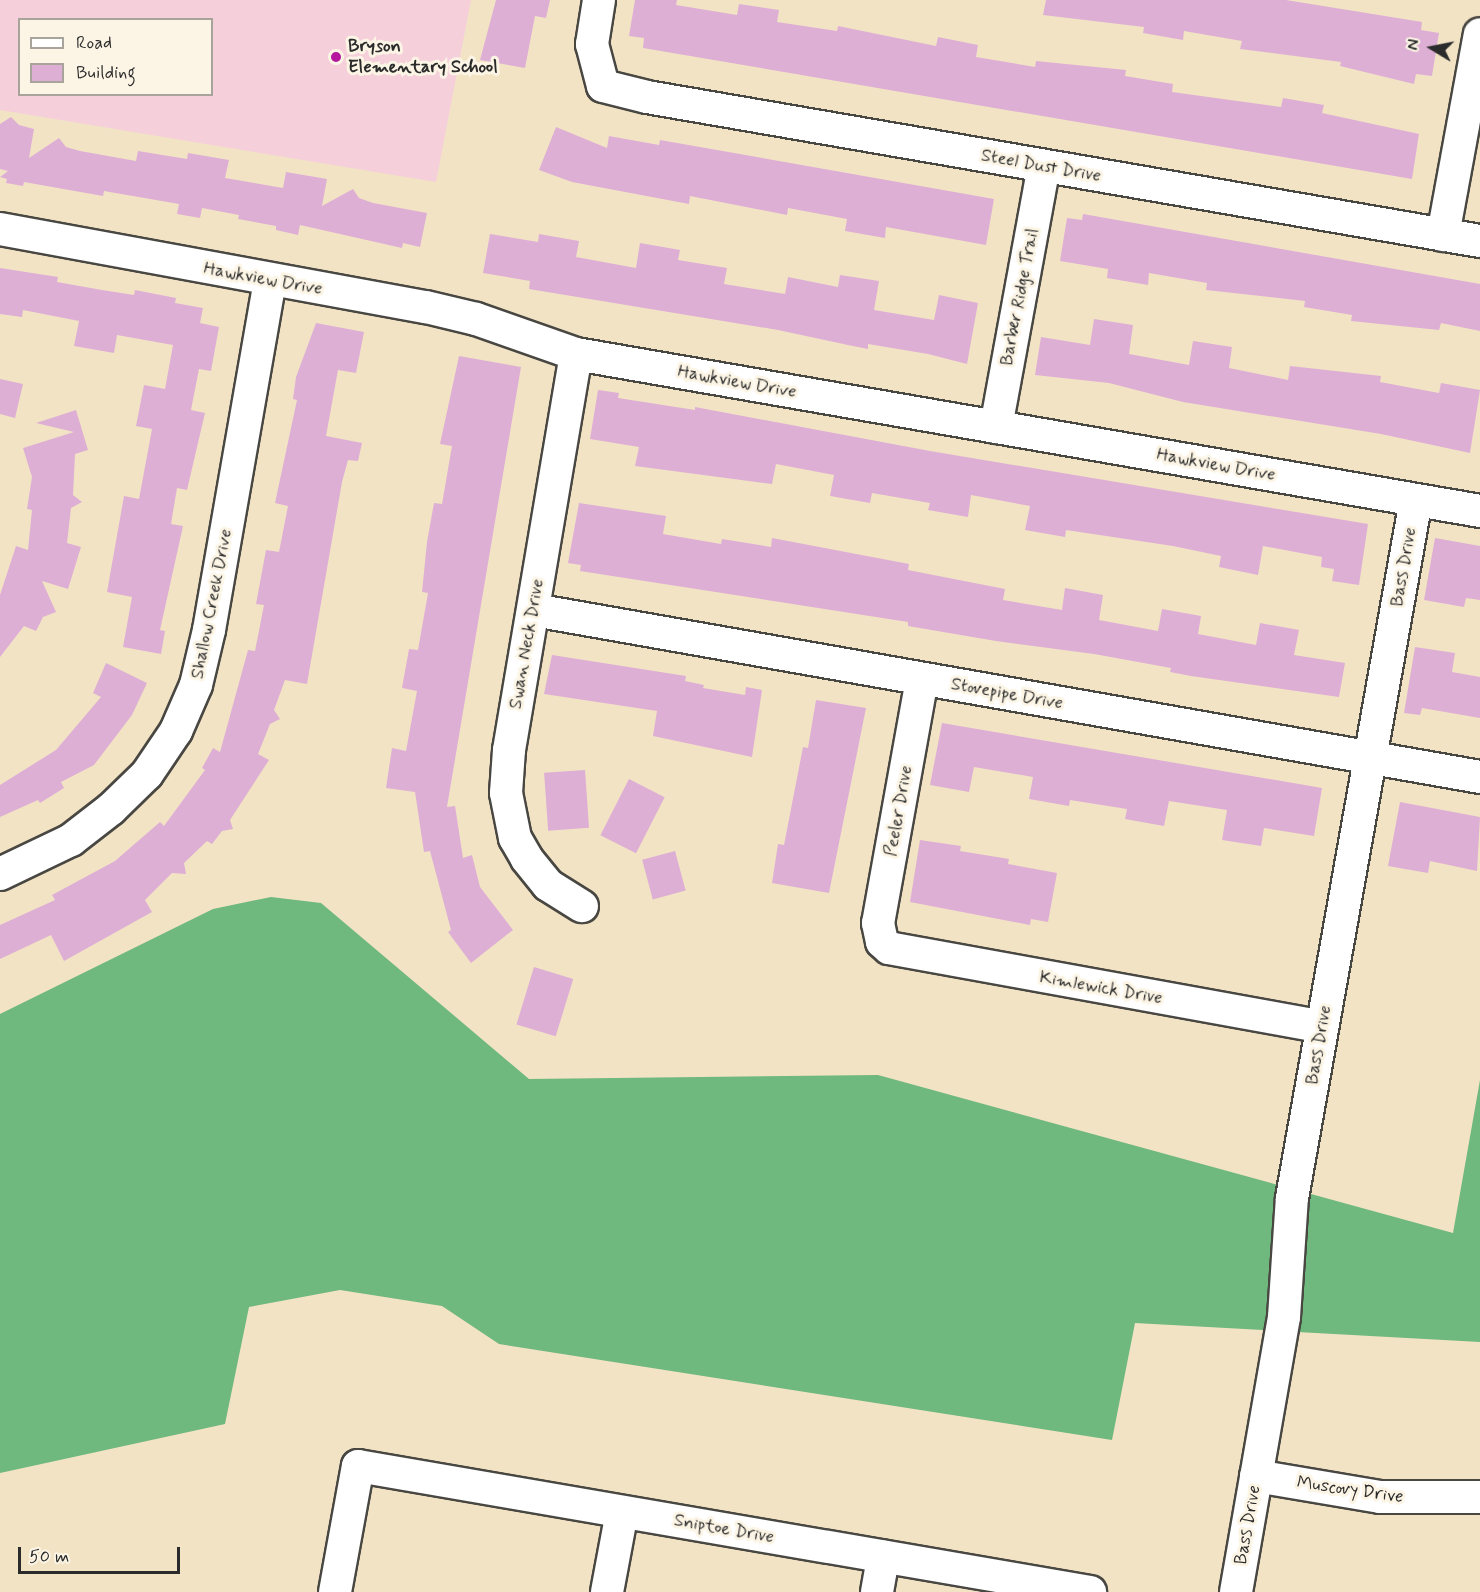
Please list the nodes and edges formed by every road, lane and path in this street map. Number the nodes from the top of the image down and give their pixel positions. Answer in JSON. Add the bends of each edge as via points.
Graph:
{"nodes":[{"id":1,"x":599,"y":0,"type":"edge"},
{"id":2,"x":1480,"y":34,"type":"edge"},
{"id":3,"x":1044,"y":166,"type":"junction"},
{"id":4,"x":0,"y":229,"type":"edge"},
{"id":5,"x":1443,"y":235,"type":"junction"},
{"id":6,"x":1480,"y":241,"type":"edge"},
{"id":7,"x":270,"y":281,"type":"junction"},
{"id":8,"x":576,"y":354,"type":"junction"},
{"id":9,"x":996,"y":427,"type":"junction"},
{"id":10,"x":1416,"y":500,"type":"junction"},
{"id":11,"x":1480,"y":511,"type":"edge"},
{"id":12,"x":534,"y":610,"type":"junction"},
{"id":13,"x":922,"y":679,"type":"junction"},
{"id":14,"x":1370,"y":758,"type":"junction"},
{"id":15,"x":1480,"y":777,"type":"edge"},
{"id":16,"x":0,"y":874,"type":"edge"},
{"id":17,"x":582,"y":906,"type":"dead end"},
{"id":18,"x":882,"y":942,"type":"joint"},
{"id":19,"x":1322,"y":1027,"type":"junction"},
{"id":20,"x":1256,"y":1476,"type":"junction"},
{"id":21,"x":1480,"y":1497,"type":"edge"},
{"id":22,"x":622,"y":1512,"type":"junction"},
{"id":23,"x":883,"y":1557,"type":"junction"},
{"id":24,"x":335,"y":1592,"type":"edge"},
{"id":25,"x":607,"y":1592,"type":"edge"},
{"id":26,"x":876,"y":1592,"type":"edge"},
{"id":27,"x":1090,"y":1592,"type":"edge"},
{"id":28,"x":1236,"y":1592,"type":"edge"}],
"edges":[{"from":1,"to":3,"type":"street","name":"Steel Dust Drive","via":[[592,44],[603,86]]},
{"from":2,"to":5,"type":"street"},
{"from":3,"to":5,"type":"street","name":"Steel Dust Drive"},
{"from":3,"to":9,"type":"street","name":"Barber Ridge Trail"},
{"from":4,"to":7,"type":"street","name":"Hawkview Drive"},
{"from":5,"to":6,"type":"street","name":"Steel Dust Drive"},
{"from":7,"to":8,"type":"street","name":"Hawkview Drive","via":[[466,316]]},
{"from":7,"to":16,"type":"street","name":"Shallow Creek Drive","via":[[209,630],[192,695],[176,731],[147,774],[111,809],[71,840]]},
{"from":8,"to":9,"type":"street","name":"Hawkview Drive"},
{"from":8,"to":12,"type":"street","name":"Swan Neck Drive"},
{"from":9,"to":10,"type":"street","name":"Hawkview Drive"},
{"from":10,"to":11,"type":"street","name":"Hawkview Drive"},
{"from":10,"to":14,"type":"street","name":"Bass Drive"},
{"from":12,"to":13,"type":"street","name":"Stovepipe Drive"},
{"from":12,"to":17,"type":"street","name":"Swan Neck Drive","via":[[509,750],[509,817],[526,860],[554,890]]},
{"from":13,"to":14,"type":"street","name":"Stovepipe Drive"},
{"from":13,"to":18,"type":"street","name":"Peeler Drive","via":[[878,923]]},
{"from":14,"to":15,"type":"street","name":"Stovepipe Drive"},
{"from":14,"to":19,"type":"street","name":"Bass Drive"},
{"from":18,"to":19,"type":"street","name":"Kimlewick Drive","via":[[899,952]]},
{"from":19,"to":20,"type":"street","name":"Bass Drive","via":[[1292,1198],[1286,1302]]},
{"from":20,"to":21,"type":"street","name":"Muscovy Drive","via":[[1380,1497]]},
{"from":20,"to":28,"type":"street","name":"Bass Drive"},
{"from":22,"to":23,"type":"street","name":"Sniptoe Drive"},
{"from":22,"to":24,"type":"street","name":"Sniptoe Drive","via":[[358,1466]]},
{"from":22,"to":25,"type":"street"},
{"from":23,"to":26,"type":"street"},
{"from":23,"to":27,"type":"street","name":"Sniptoe Drive"}]}
